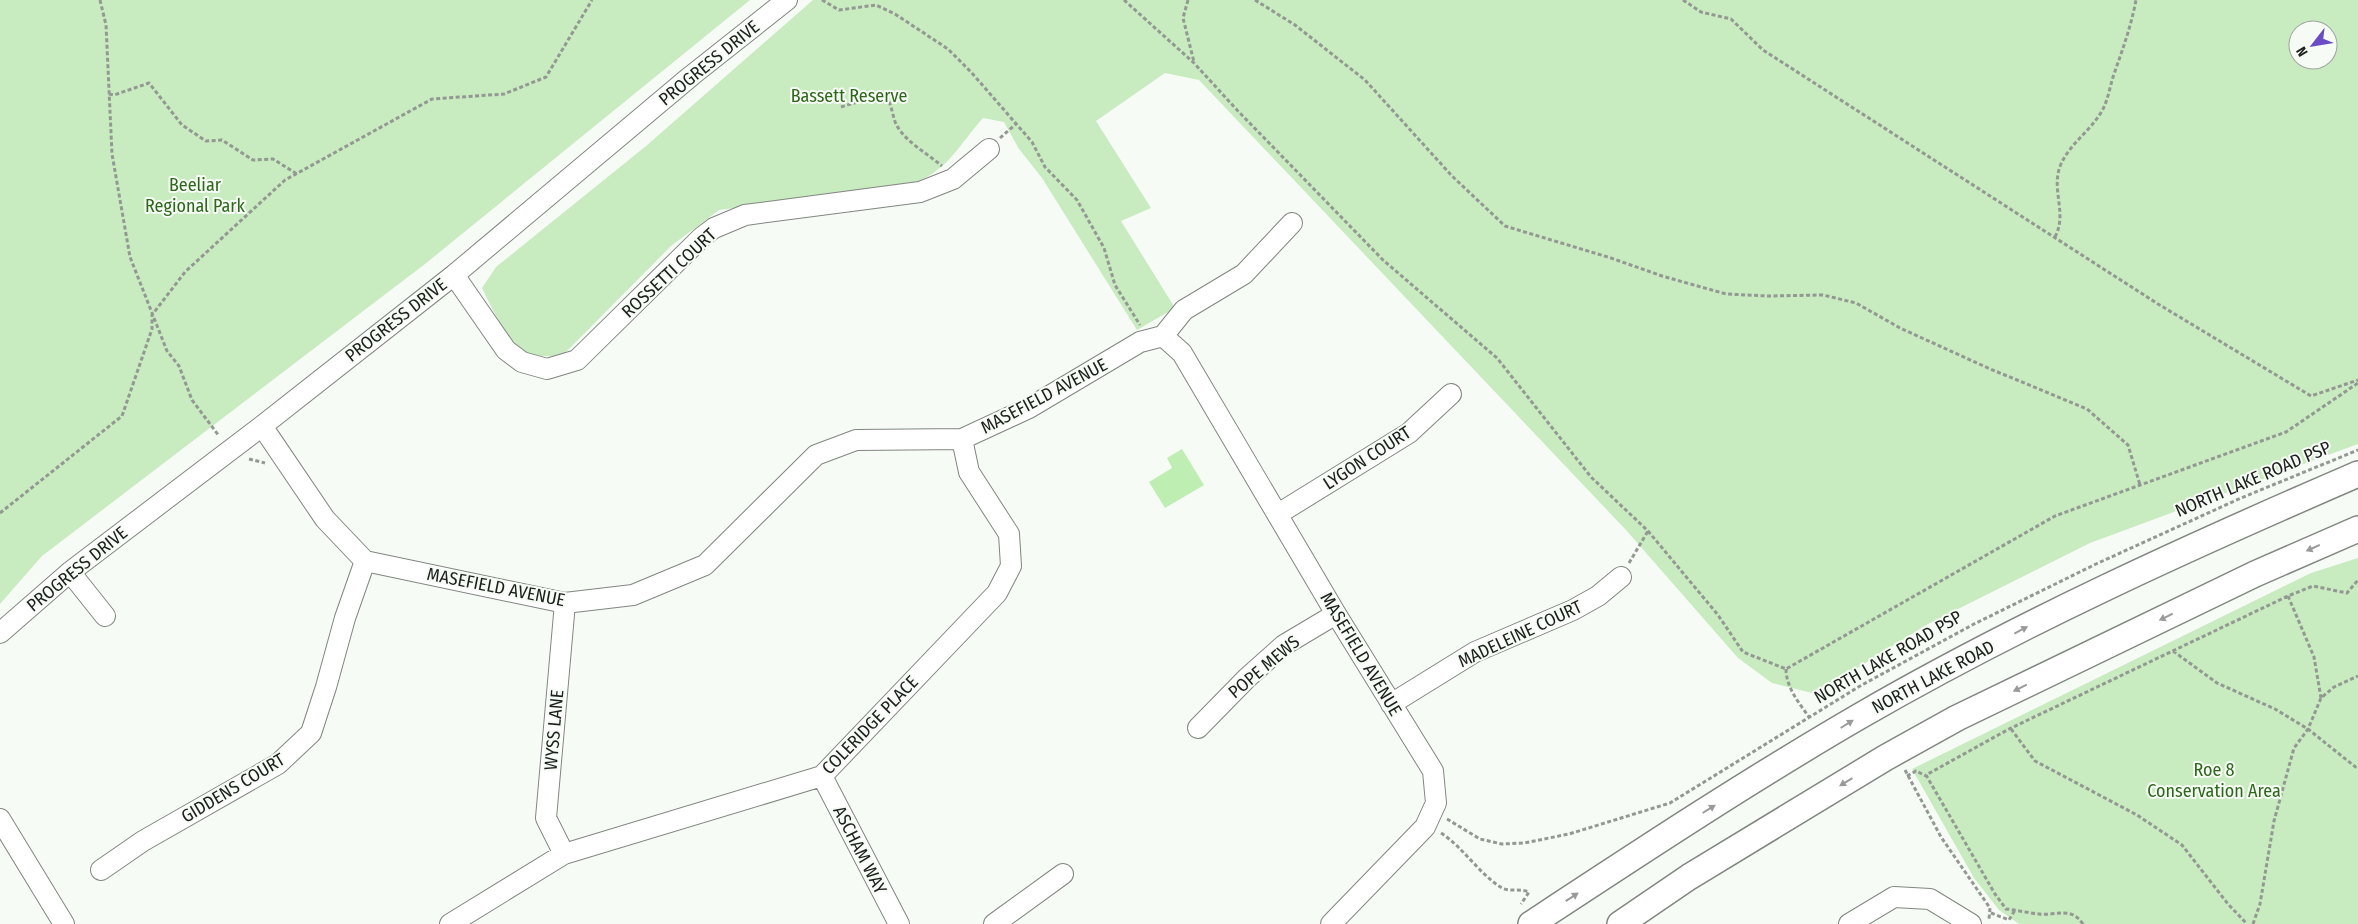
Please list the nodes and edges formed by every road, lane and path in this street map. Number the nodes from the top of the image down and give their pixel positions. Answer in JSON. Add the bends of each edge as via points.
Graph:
{"nodes":[{"id":1,"x":100,"y":0,"type":"edge"},
{"id":2,"x":592,"y":0,"type":"edge"},
{"id":3,"x":787,"y":0,"type":"edge"},
{"id":4,"x":822,"y":0,"type":"edge"},
{"id":5,"x":1124,"y":0,"type":"edge"},
{"id":6,"x":1188,"y":0,"type":"edge"},
{"id":7,"x":1255,"y":0,"type":"edge"},
{"id":8,"x":1683,"y":0,"type":"edge"},
{"id":9,"x":2136,"y":0,"type":"edge"},
{"id":10,"x":1194,"y":63,"type":"junction"},
{"id":11,"x":109,"y":94,"type":"junction"},
{"id":12,"x":841,"y":107,"type":"dead end"},
{"id":13,"x":989,"y":149,"type":"dead end"},
{"id":14,"x":296,"y":174,"type":"junction"},
{"id":15,"x":956,"y":177,"type":"junction"},
{"id":16,"x":1292,"y":223,"type":"dead end"},
{"id":17,"x":2055,"y":238,"type":"junction"},
{"id":18,"x":454,"y":275,"type":"junction"},
{"id":19,"x":152,"y":315,"type":"junction"},
{"id":20,"x":1156,"y":338,"type":"junction"},
{"id":21,"x":2358,"y":382,"type":"edge"},
{"id":22,"x":1451,"y":394,"type":"dead end"},
{"id":23,"x":262,"y":426,"type":"junction"},
{"id":24,"x":962,"y":439,"type":"junction"},
{"id":25,"x":2358,"y":450,"type":"edge"},
{"id":26,"x":229,"y":451,"type":"junction"},
{"id":27,"x":269,"y":464,"type":"dead end"},
{"id":28,"x":2358,"y":474,"type":"edge"},
{"id":29,"x":2140,"y":485,"type":"junction"},
{"id":30,"x":0,"y":513,"type":"edge"},
{"id":31,"x":1278,"y":514,"type":"junction"},
{"id":32,"x":2358,"y":529,"type":"edge"},
{"id":33,"x":1648,"y":531,"type":"junction"},
{"id":34,"x":365,"y":561,"type":"junction"},
{"id":35,"x":70,"y":572,"type":"junction"},
{"id":36,"x":1621,"y":577,"type":"joint"},
{"id":37,"x":2358,"y":580,"type":"edge"},
{"id":38,"x":2288,"y":596,"type":"junction"},
{"id":39,"x":565,"y":603,"type":"junction"},
{"id":40,"x":1336,"y":614,"type":"junction"},
{"id":41,"x":105,"y":616,"type":"dead end"},
{"id":42,"x":0,"y":633,"type":"edge"},
{"id":43,"x":2173,"y":651,"type":"junction"},
{"id":44,"x":1786,"y":669,"type":"junction"},
{"id":45,"x":2358,"y":676,"type":"edge"},
{"id":46,"x":2321,"y":698,"type":"junction"},
{"id":47,"x":1391,"y":704,"type":"junction"},
{"id":48,"x":1809,"y":718,"type":"junction"},
{"id":49,"x":1198,"y":728,"type":"dead end"},
{"id":50,"x":2011,"y":729,"type":"junction"},
{"id":51,"x":2308,"y":729,"type":"junction"},
{"id":52,"x":1904,"y":763,"type":"dead end"},
{"id":53,"x":2358,"y":768,"type":"edge"},
{"id":54,"x":822,"y":776,"type":"junction"},
{"id":55,"x":1907,"y":776,"type":"junction"},
{"id":56,"x":1926,"y":776,"type":"junction"},
{"id":57,"x":1432,"y":812,"type":"junction"},
{"id":58,"x":0,"y":819,"type":"edge"},
{"id":59,"x":564,"y":854,"type":"junction"},
{"id":60,"x":100,"y":870,"type":"dead end"},
{"id":61,"x":1063,"y":874,"type":"dead end"},
{"id":62,"x":2015,"y":910,"type":"junction"},
{"id":63,"x":1991,"y":913,"type":"junction"},
{"id":64,"x":1526,"y":917,"type":"edge"},
{"id":65,"x":64,"y":924,"type":"edge"},
{"id":66,"x":450,"y":924,"type":"edge"},
{"id":67,"x":898,"y":924,"type":"edge"},
{"id":68,"x":994,"y":924,"type":"edge"},
{"id":69,"x":1331,"y":924,"type":"edge"},
{"id":70,"x":1620,"y":924,"type":"edge"},
{"id":71,"x":1849,"y":924,"type":"edge"},
{"id":72,"x":1971,"y":924,"type":"edge"},
{"id":73,"x":1986,"y":924,"type":"edge"},
{"id":74,"x":2083,"y":924,"type":"edge"},
{"id":75,"x":2247,"y":924,"type":"edge"},
{"id":76,"x":2255,"y":924,"type":"edge"}],
"edges":[{"from":1,"to":11,"type":"path","via":[[106,25]]},
{"from":2,"to":14,"type":"path","via":[[546,77],[504,94],[432,98]]},
{"from":3,"to":18,"type":"street","name":"PROGRESS DRIVE"},
{"from":4,"to":20,"type":"path","via":[[839,10],[876,4],[948,49],[971,72],[1032,142],[1045,167],[1077,200],[1104,248],[1115,285]]},
{"from":5,"to":10,"type":"path"},
{"from":6,"to":10,"type":"path","via":[[1183,18]]},
{"from":7,"to":29,"type":"path","via":[[1296,25],[1365,80],[1452,176],[1505,226],[1726,294],[1823,295],[1856,304],[1900,328],[2087,409],[2128,445]]},
{"from":8,"to":17,"type":"path","via":[[1701,12],[1731,19],[1763,50]]},
{"from":9,"to":17,"type":"path","via":[[2131,26],[2103,109],[2061,164],[2056,180],[2061,227]]},
{"from":10,"to":33,"type":"path","via":[[1383,260],[1497,358],[1590,477]]},
{"from":11,"to":14,"type":"path","via":[[149,83],[182,125],[206,140],[222,140],[253,160],[273,159]]},
{"from":11,"to":19,"type":"path","via":[[119,205],[130,257]]},
{"from":12,"to":15,"type":"path","via":[[877,96],[886,97],[897,126]]},
{"from":13,"to":15,"type":"street","name":"ROSSETTI COURT"},
{"from":14,"to":19,"type":"path","via":[[284,180],[185,272]]},
{"from":15,"to":18,"type":"street","name":"ROSSETTI COURT","via":[[920,192],[729,221],[702,237],[577,360],[547,369],[522,362],[506,350]]},
{"from":16,"to":20,"type":"street","via":[[1244,274],[1184,310]]},
{"from":17,"to":21,"type":"path","via":[[2311,396]]},
{"from":18,"to":23,"type":"street","name":"PROGRESS DRIVE"},
{"from":19,"to":26,"type":"path","via":[[167,352],[179,366],[192,400]]},
{"from":19,"to":30,"type":"path","via":[[152,330],[122,416]]},
{"from":20,"to":24,"type":"street","name":"MASEFIELD AVENUE","via":[[1140,342],[1030,408]]},
{"from":20,"to":31,"type":"street","name":"MASEFIELD AVENUE","via":[[1182,353]]},
{"from":21,"to":29,"type":"path","via":[[2286,432]]},
{"from":22,"to":31,"type":"street","name":"LYGON COURT","via":[[1409,433]]},
{"from":23,"to":26,"type":"street","name":"PROGRESS DRIVE"},
{"from":23,"to":34,"type":"street","via":[[325,519]]},
{"from":24,"to":39,"type":"street","name":"MASEFIELD AVENUE","via":[[856,440],[816,455],[706,564],[633,595]]},
{"from":24,"to":54,"type":"street","name":"COLERIDGE PLACE","via":[[969,472],[1008,534],[1011,566],[997,593]]},
{"from":25,"to":48,"type":"path","name":"NORTH LAKE ROAD PSP","via":[[2240,498],[2087,568],[1974,624],[1860,686]]},
{"from":26,"to":27,"type":"path","via":[[236,461],[253,459]]},
{"from":26,"to":35,"type":"street","name":"PROGRESS DRIVE"},
{"from":64,"to":28,"type":"main road","name":"NORTH LAKE ROAD","one_way":true,"via":[[1860,716],[2042,619],[2236,527]]},
{"from":29,"to":44,"type":"path","via":[[2055,516]]},
{"from":31,"to":40,"type":"street","name":"MASEFIELD AVENUE"},
{"from":32,"to":70,"type":"main road","one_way":true,"via":[[2255,574],[1957,718],[1689,877]]},
{"from":33,"to":36,"type":"path"},
{"from":33,"to":44,"type":"path","via":[[1718,615],[1743,652]]},
{"from":34,"to":39,"type":"street","name":"MASEFIELD AVENUE"},
{"from":34,"to":60,"type":"street","name":"GIDDENS COURT","via":[[310,734],[278,764],[143,841]]},
{"from":35,"to":41,"type":"street"},
{"from":35,"to":42,"type":"street","name":"PROGRESS DRIVE"},
{"from":36,"to":47,"type":"street","name":"MADELEINE COURT","via":[[1598,596],[1573,610],[1475,652]]},
{"from":37,"to":38,"type":"path","via":[[2348,593],[2313,586]]},
{"from":38,"to":43,"type":"path"},
{"from":38,"to":46,"type":"path","via":[[2314,657]]},
{"from":39,"to":59,"type":"street","name":"WYSS LANE","via":[[546,818]]},
{"from":40,"to":47,"type":"street","name":"MASEFIELD AVENUE"},
{"from":40,"to":49,"type":"street","name":"POPE MEWS","via":[[1284,645]]},
{"from":43,"to":50,"type":"path"},
{"from":43,"to":51,"type":"path","via":[[2217,683],[2276,709]]},
{"from":44,"to":48,"type":"path","via":[[1791,690]]},
{"from":45,"to":46,"type":"path","via":[[2334,687]]},
{"from":46,"to":51,"type":"path"},
{"from":47,"to":57,"type":"street","name":"MASEFIELD AVENUE","via":[[1433,771]]},
{"from":48,"to":57,"type":"path","name":"NORTH LAKE ROAD PSP","via":[[1670,803],[1569,834],[1502,844],[1480,838]]},
{"from":50,"to":56,"type":"path"},
{"from":50,"to":75,"type":"path","via":[[2035,761],[2137,815],[2182,845]]},
{"from":51,"to":53,"type":"path"},
{"from":51,"to":76,"type":"path","via":[[2294,748],[2274,821]]},
{"from":52,"to":55,"type":"path"},
{"from":54,"to":59,"type":"street","name":"COLERIDGE PLACE"},
{"from":54,"to":67,"type":"street","name":"ASCHAM WAY"},
{"from":55,"to":56,"type":"path","via":[[1916,771]]},
{"from":55,"to":63,"type":"path","via":[[1941,838]]},
{"from":56,"to":62,"type":"path","via":[[1995,894],[2006,908]]},
{"from":57,"to":64,"type":"path","via":[[1457,845],[1494,882],[1505,889],[1529,892],[1519,907]]},
{"from":57,"to":69,"type":"street"},
{"from":58,"to":65,"type":"street"},
{"from":59,"to":66,"type":"street","name":"COLERIDGE PLACE"},
{"from":61,"to":68,"type":"street"},
{"from":62,"to":63,"type":"path","via":[[2008,920]]},
{"from":62,"to":74,"type":"path","via":[[2041,914],[2066,911]]},
{"from":63,"to":73,"type":"path"},
{"from":71,"to":72,"type":"street","via":[[1894,897],[1930,899]]}]}
